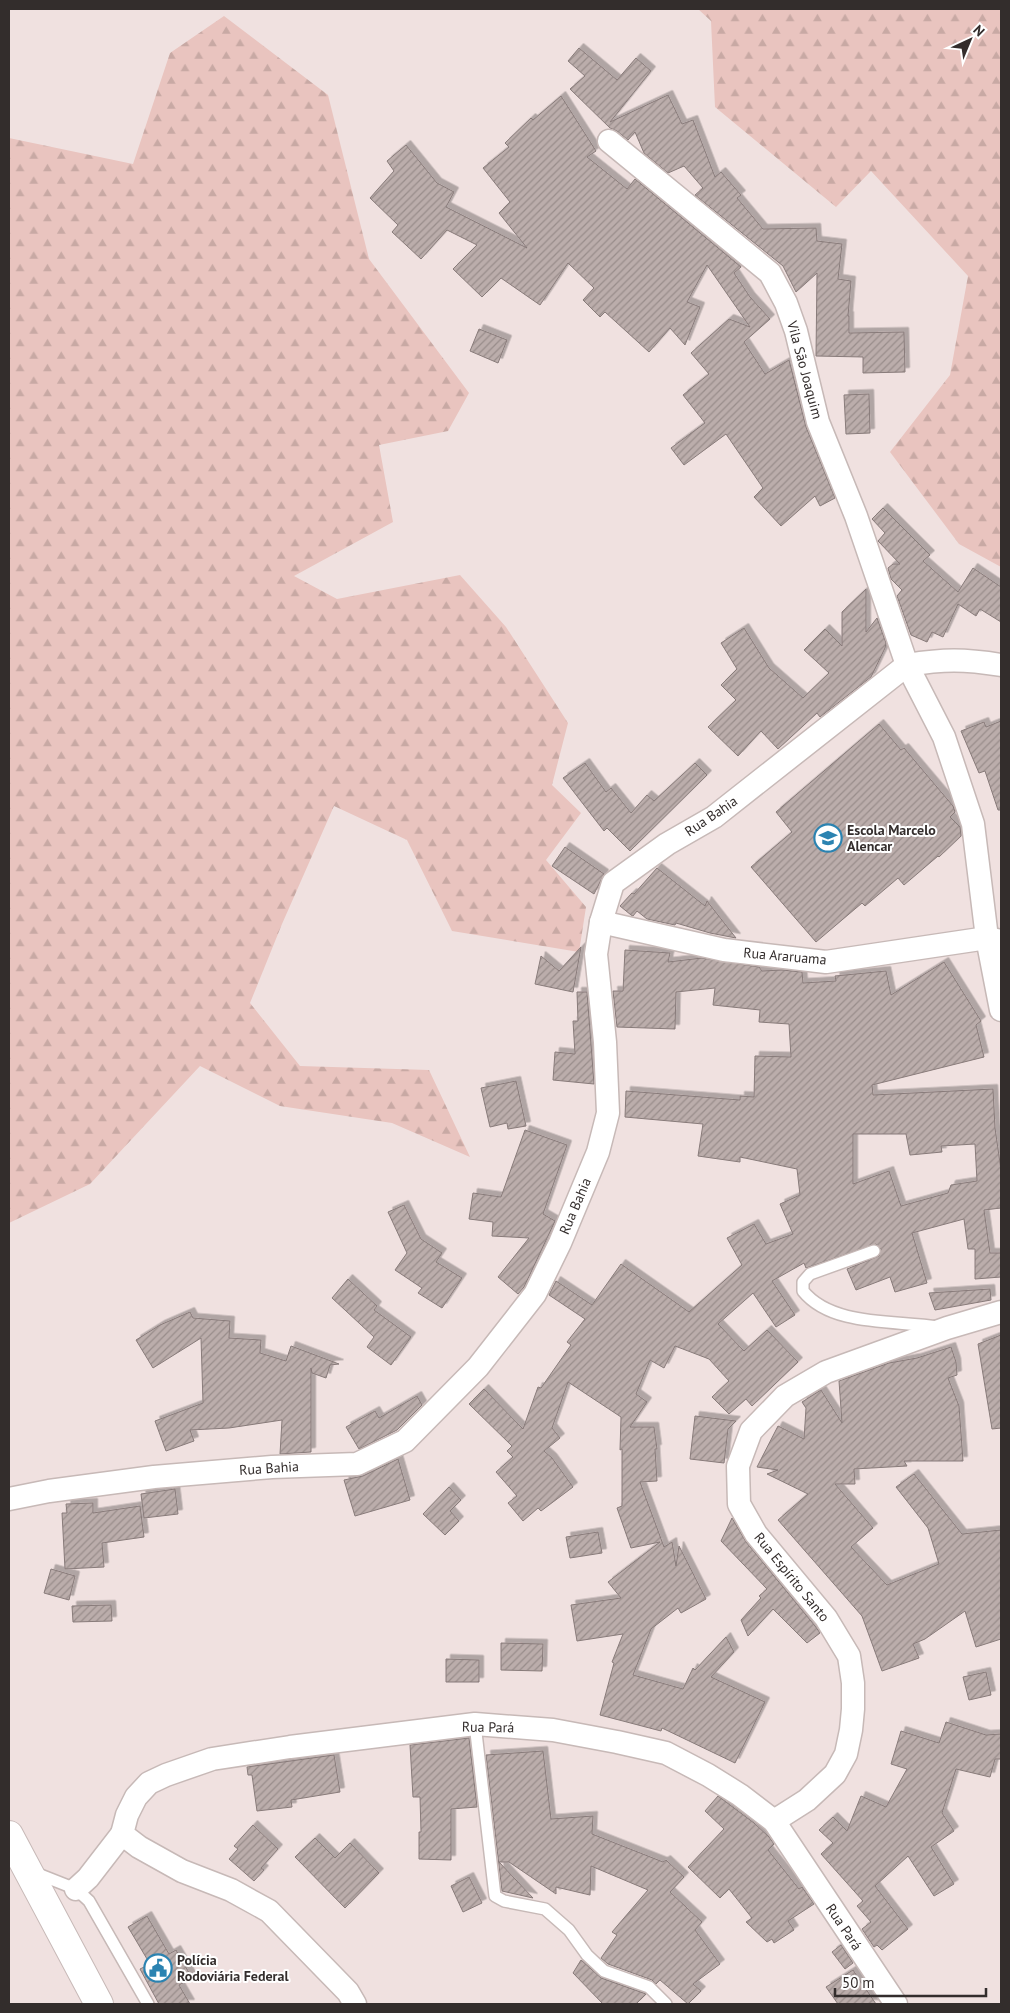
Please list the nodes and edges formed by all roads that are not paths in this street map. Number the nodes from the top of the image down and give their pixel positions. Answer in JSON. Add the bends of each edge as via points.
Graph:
{"nodes":[{"id":1,"x":609,"y":141,"type":"dead end"},
{"id":2,"x":907,"y":665,"type":"junction"},
{"id":3,"x":1001,"y":665,"type":"edge"},
{"id":4,"x":601,"y":922,"type":"junction"},
{"id":5,"x":994,"y":940,"type":"edge"},
{"id":6,"x":1001,"y":1010,"type":"edge"},
{"id":7,"x":874,"y":1251,"type":"dead end"},
{"id":8,"x":1001,"y":1312,"type":"edge"},
{"id":9,"x":947,"y":1328,"type":"junction"},
{"id":10,"x":9,"y":1499,"type":"edge"},
{"id":11,"x":475,"y":1724,"type":"junction"},
{"id":12,"x":774,"y":1821,"type":"junction"},
{"id":13,"x":122,"y":1834,"type":"junction"},
{"id":14,"x":9,"y":1835,"type":"edge"},
{"id":15,"x":29,"y":1871,"type":"junction"},
{"id":16,"x":76,"y":1889,"type":"junction"},
{"id":17,"x":99,"y":2004,"type":"edge"},
{"id":18,"x":148,"y":2004,"type":"edge"},
{"id":19,"x":355,"y":2004,"type":"edge"},
{"id":20,"x":666,"y":2004,"type":"edge"},
{"id":21,"x":896,"y":2004,"type":"edge"}],
"edges":[{"from":1,"to":2,"type":"street","name":"Vila São Joaquim","via":[[770,273],[796,330],[818,422],[856,516]]},
{"from":2,"to":3,"type":"street","via":[[941,660]]},
{"from":2,"to":4,"type":"street","name":"Rua Bahia","via":[[714,817],[667,844],[613,883]]},
{"from":2,"to":5,"type":"street","name":"Vila São Joaquim","via":[[944,736],[973,824]]},
{"from":4,"to":5,"type":"street","name":"Rua Araruama","via":[[724,950],[826,962]]},
{"from":4,"to":10,"type":"street","name":"Rua Bahia","via":[[596,954],[608,1113],[598,1152],[535,1294],[478,1367],[405,1441],[357,1464],[154,1477]]},
{"from":5,"to":6,"type":"street","name":"Vila São Joaquim"},
{"from":7,"to":9,"type":"lane","via":[[810,1274],[802,1282],[803,1291],[822,1308],[835,1313]]},
{"from":8,"to":9,"type":"street","name":"Rua Espírito Santo"},
{"from":9,"to":12,"type":"street","name":"Rua Espírito Santo","via":[[826,1372],[786,1396],[751,1431],[738,1466],[738,1504],[756,1534],[826,1618],[849,1656],[853,1683],[850,1738],[835,1774],[807,1800]]},
{"from":11,"to":12,"type":"street","name":"Rua Pará","via":[[553,1730],[666,1753],[740,1795]]},
{"from":11,"to":13,"type":"street","name":"Rua Pará","via":[[290,1746],[212,1759],[149,1783],[136,1797]]},
{"from":11,"to":20,"type":"lane","via":[[495,1896],[504,1901],[546,1909],[604,1971],[649,1987]]},
{"from":12,"to":21,"type":"street","name":"Rua Pará"},
{"from":13,"to":16,"type":"street"},
{"from":13,"to":19,"type":"street","via":[[182,1871],[231,1890],[268,1911],[348,1992]]},
{"from":14,"to":15,"type":"highway"},
{"from":15,"to":16,"type":"lane"},
{"from":15,"to":17,"type":"highway"},
{"from":16,"to":18,"type":"lane","via":[[88,1901]]}]}
